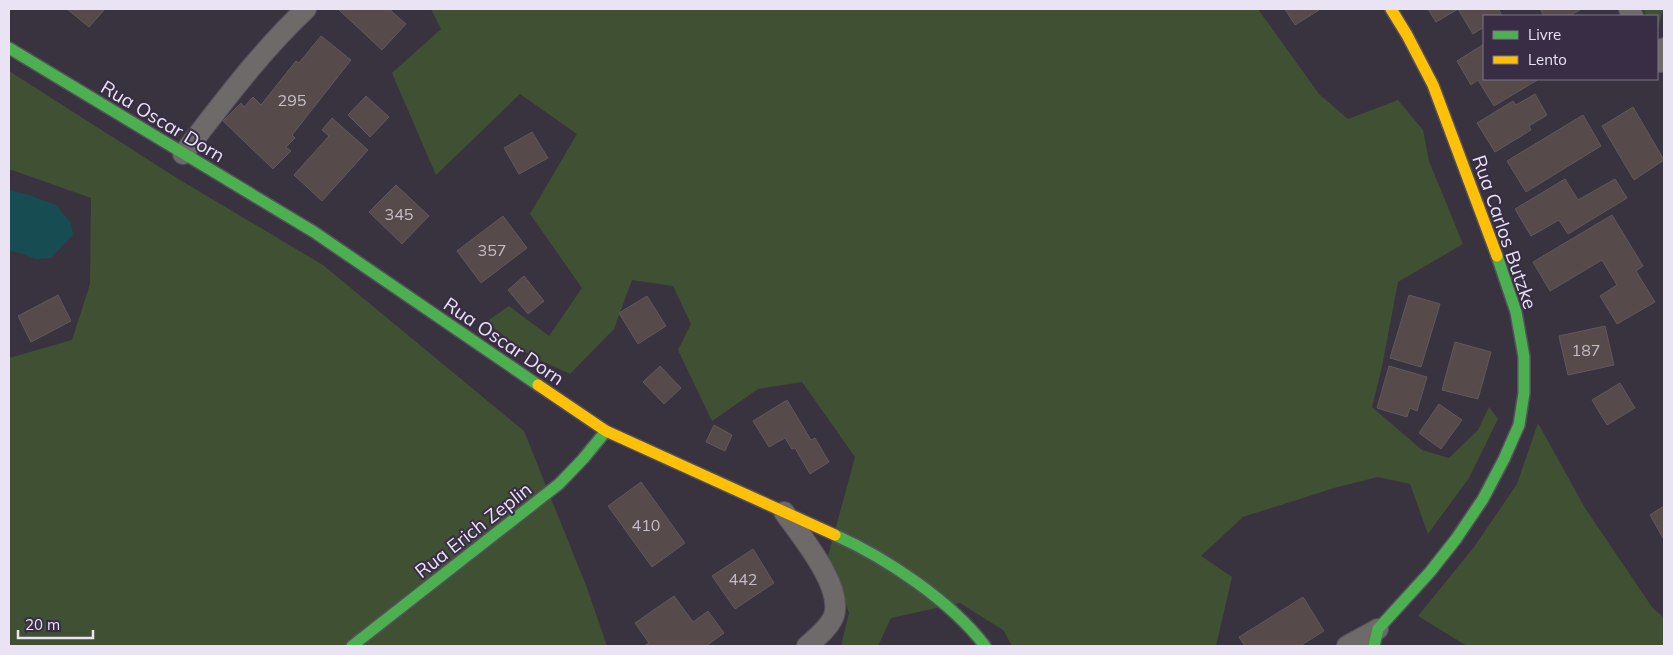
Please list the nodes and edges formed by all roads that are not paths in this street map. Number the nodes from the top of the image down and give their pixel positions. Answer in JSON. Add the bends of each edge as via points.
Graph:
{"nodes":[{"id":1,"x":306,"y":9,"type":"edge"},
{"id":2,"x":1391,"y":9,"type":"edge"},
{"id":3,"x":9,"y":48,"type":"edge"},
{"id":4,"x":1664,"y":48,"type":"edge"},
{"id":5,"x":1658,"y":57,"type":"edge"},
{"id":6,"x":183,"y":154,"type":"junction"},
{"id":7,"x":606,"y":431,"type":"junction"},
{"id":8,"x":782,"y":510,"type":"junction"},
{"id":9,"x":1376,"y":638,"type":"edge"},
{"id":10,"x":352,"y":646,"type":"edge"},
{"id":11,"x":806,"y":646,"type":"edge"},
{"id":12,"x":985,"y":646,"type":"edge"},
{"id":13,"x":1347,"y":646,"type":"edge"}],
"edges":[{"from":1,"to":6,"type":"street","via":[[263,54]]},
{"from":2,"to":9,"type":"street","name":"Rua Carlos Butzke","via":[[1433,85],[1503,272],[1516,312],[1524,357],[1524,393],[1519,425],[1483,499],[1456,540]]},
{"from":3,"to":6,"type":"street","name":"Rua Oscar Dorn"},
{"from":4,"to":5,"type":"street","via":[[1661,62]]},
{"from":6,"to":7,"type":"street","name":"Rua Oscar Dorn","via":[[314,232]]},
{"from":7,"to":8,"type":"street","name":"Rua Oscar Dorn"},
{"from":7,"to":10,"type":"street","name":"Rua Erich Zeplin","via":[[559,484]]},
{"from":8,"to":11,"type":"street","via":[[830,580],[834,596],[834,616],[823,632]]},
{"from":8,"to":12,"type":"street","name":"Rua Oscar Dorn","via":[[860,546],[901,572],[938,600]]},
{"from":9,"to":13,"type":"street"}]}
